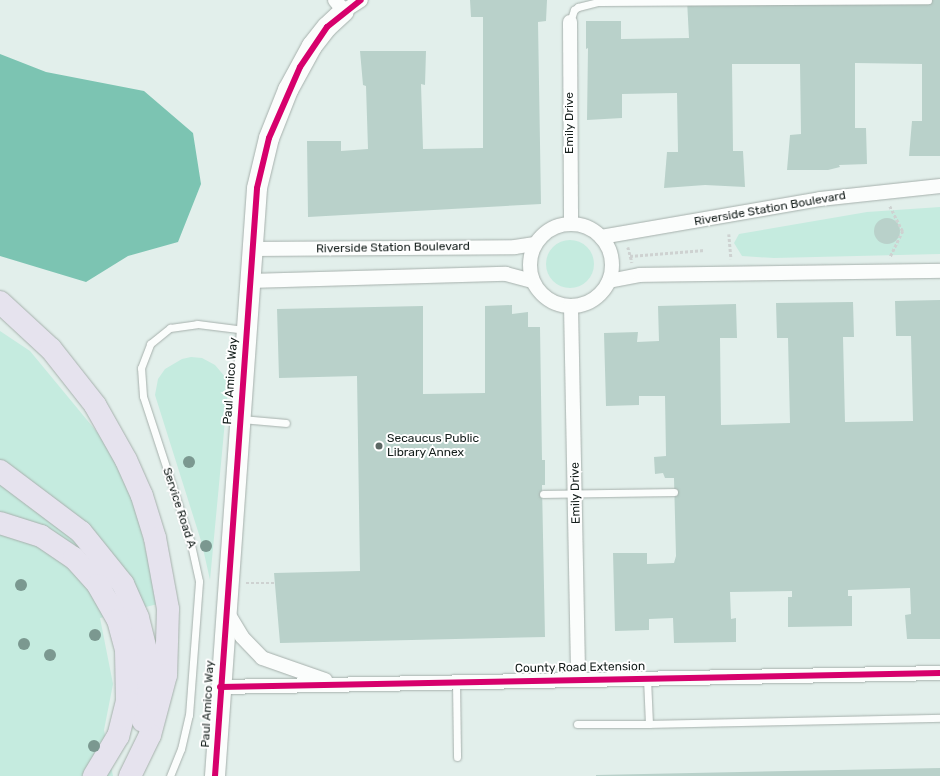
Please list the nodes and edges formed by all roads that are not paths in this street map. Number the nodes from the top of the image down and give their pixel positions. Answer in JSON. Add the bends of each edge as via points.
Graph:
{"nodes":[{"id":1,"x":361,"y":0,"type":"edge"},
{"id":2,"x":928,"y":0,"type":"edge"},
{"id":3,"x":339,"y":6,"type":"edge"},
{"id":4,"x":570,"y":22,"type":"joint"},
{"id":5,"x":940,"y":186,"type":"edge"},
{"id":6,"x":571,"y":224,"type":"junction"},
{"id":7,"x":601,"y":237,"type":"junction"},
{"id":8,"x":535,"y":244,"type":"junction"},
{"id":9,"x":251,"y":249,"type":"junction"},
{"id":10,"x":940,"y":271,"type":"edge"},
{"id":11,"x":609,"y":280,"type":"junction"},
{"id":12,"x":249,"y":281,"type":"junction"},
{"id":13,"x":532,"y":281,"type":"junction"},
{"id":14,"x":5,"y":306,"type":"edge"},
{"id":15,"x":572,"y":306,"type":"junction"},
{"id":16,"x":246,"y":330,"type":"junction"},
{"id":17,"x":240,"y":418,"type":"junction"},
{"id":18,"x":286,"y":423,"type":"dead end"},
{"id":19,"x":0,"y":471,"type":"edge"},
{"id":20,"x":674,"y":492,"type":"dead end"},
{"id":21,"x":543,"y":494,"type":"dead end"},
{"id":22,"x":576,"y":494,"type":"junction"},
{"id":23,"x":0,"y":523,"type":"edge"},
{"id":24,"x":226,"y":609,"type":"junction"},
{"id":25,"x":940,"y":673,"type":"edge"},
{"id":26,"x":648,"y":678,"type":"junction"},
{"id":27,"x":578,"y":679,"type":"junction"},
{"id":28,"x":456,"y":682,"type":"junction"},
{"id":29,"x":335,"y":683,"type":"junction"},
{"id":30,"x":220,"y":687,"type":"junction"},
{"id":31,"x":940,"y":718,"type":"edge"},
{"id":32,"x":577,"y":724,"type":"dead end"},
{"id":33,"x":649,"y":724,"type":"junction"},
{"id":34,"x":457,"y":757,"type":"dead end"},
{"id":35,"x":94,"y":776,"type":"edge"},
{"id":36,"x":118,"y":776,"type":"edge"},
{"id":37,"x":130,"y":776,"type":"edge"},
{"id":38,"x":170,"y":776,"type":"edge"},
{"id":39,"x":215,"y":776,"type":"edge"}],
"edges":[{"from":1,"to":3,"type":"street"},
{"from":2,"to":4,"type":"lane","via":[[590,2],[574,10]]},
{"from":3,"to":9,"type":"street","name":"Paul Amico Way","via":[[312,46],[278,114],[257,188]]},
{"from":4,"to":6,"type":"street","name":"Emily Drive"},
{"from":5,"to":7,"type":"street","name":"Riverside Station Boulevard","via":[[835,197]]},
{"from":6,"to":7,"type":"street","via":[[587,227]]},
{"from":6,"to":8,"type":"street","via":[[554,227]]},
{"from":7,"to":11,"type":"street","via":[[611,256]]},
{"from":8,"to":9,"type":"street","name":"Riverside Station Boulevard","via":[[515,248]]},
{"from":8,"to":13,"type":"street","via":[[530,263]]},
{"from":9,"to":12,"type":"street","name":"Paul Amico Way"},
{"from":10,"to":11,"type":"street","via":[[640,275]]},
{"from":11,"to":15,"type":"street","via":[[595,299]]},
{"from":12,"to":13,"type":"street","via":[[506,274]]},
{"from":12,"to":16,"type":"street","name":"Paul Amico Way"},
{"from":13,"to":15,"type":"street","via":[[550,300]]},
{"from":14,"to":37,"type":"highway","via":[[62,362],[106,421],[142,496],[157,544],[168,609],[166,675],[150,735]]},
{"from":15,"to":22,"type":"street","name":"Emily Drive"},
{"from":16,"to":17,"type":"street","name":"Paul Amico Way"},
{"from":16,"to":38,"type":"lane","name":"Service Road A","via":[[197,324],[170,328],[150,344],[141,368],[143,396],[190,540],[198,581],[190,715],[181,749]]},
{"from":17,"to":18,"type":"lane"},
{"from":17,"to":24,"type":"street","name":"Paul Amico Way"},
{"from":19,"to":36,"type":"highway","via":[[82,532],[112,568],[136,612],[147,655],[147,695],[140,731]]},
{"from":20,"to":22,"type":"lane"},
{"from":21,"to":22,"type":"lane"},
{"from":22,"to":27,"type":"street","name":"Emily Drive"},
{"from":23,"to":35,"type":"highway","via":[[40,536],[74,558],[98,585],[118,620],[126,655],[127,701],[118,736]]},
{"from":24,"to":29,"type":"street","via":[[242,637],[262,658]]},
{"from":24,"to":30,"type":"street","name":"Paul Amico Way"},
{"from":25,"to":26,"type":"street","name":"County Road Extension"},
{"from":26,"to":27,"type":"street","name":"County Road Extension"},
{"from":26,"to":33,"type":"lane"},
{"from":27,"to":28,"type":"street","name":"County Road Extension"},
{"from":28,"to":29,"type":"street","name":"County Road Extension"},
{"from":28,"to":34,"type":"lane"},
{"from":29,"to":30,"type":"street","name":"County Road Extension"},
{"from":30,"to":39,"type":"street","name":"Paul Amico Way"},
{"from":31,"to":33,"type":"lane"},
{"from":32,"to":33,"type":"lane"}]}
